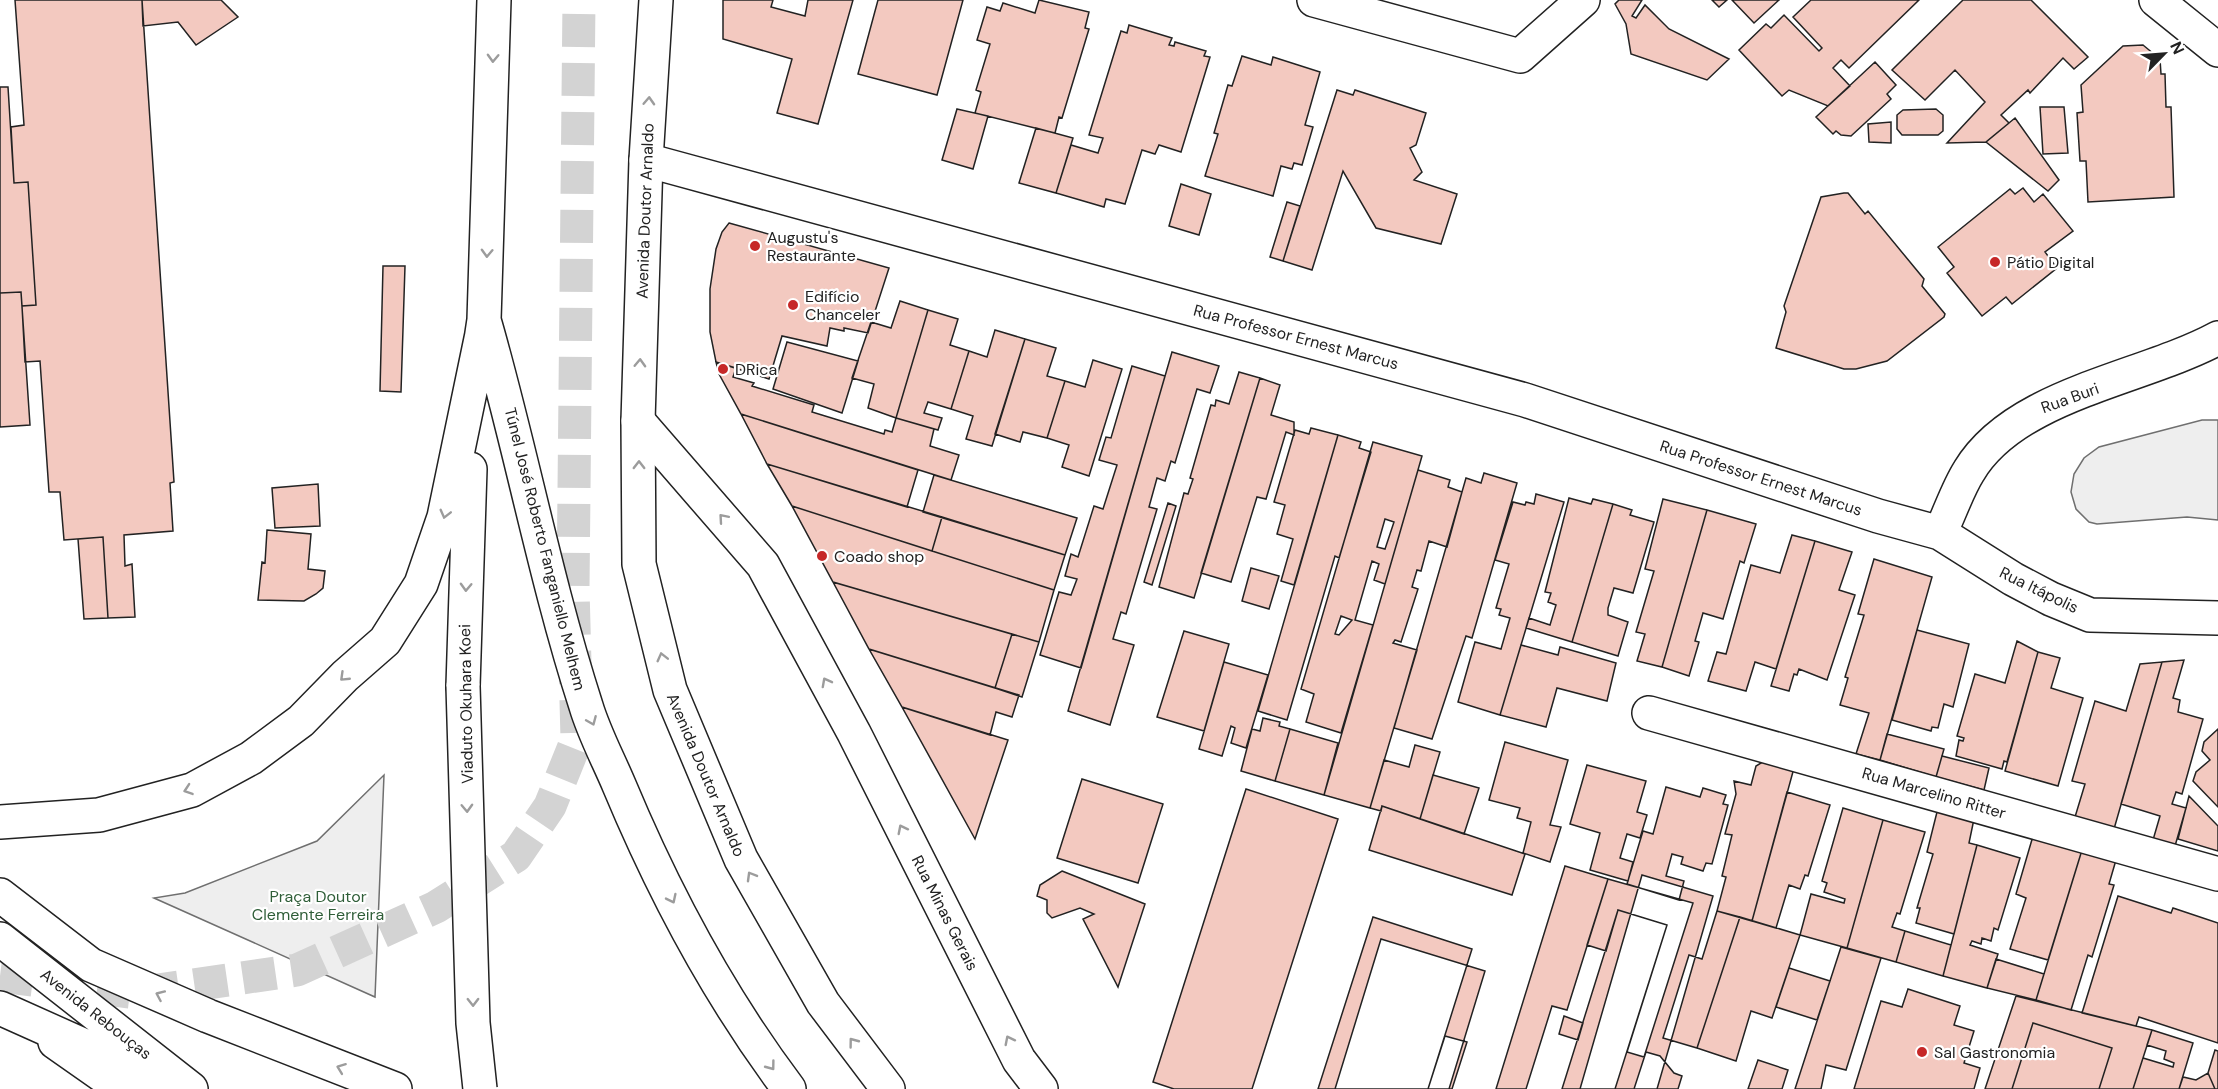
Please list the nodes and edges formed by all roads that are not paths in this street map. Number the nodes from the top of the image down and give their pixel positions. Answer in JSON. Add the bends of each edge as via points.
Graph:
{"nodes":[{"id":1,"x":494,"y":0,"type":"edge"},
{"id":2,"x":656,"y":0,"type":"edge"},
{"id":3,"x":1314,"y":0,"type":"edge"},
{"id":4,"x":1583,"y":0,"type":"edge"},
{"id":5,"x":2156,"y":0,"type":"edge"},
{"id":6,"x":2218,"y":50,"type":"edge"},
{"id":7,"x":646,"y":160,"type":"junction"},
{"id":8,"x":483,"y":327,"type":"junction"},
{"id":9,"x":2218,"y":339,"type":"edge"},
{"id":10,"x":638,"y":421,"type":"junction"},
{"id":11,"x":1940,"y":533,"type":"junction"},
{"id":12,"x":2218,"y":618,"type":"edge"},
{"id":13,"x":1649,"y":713,"type":"dead end"},
{"id":14,"x":0,"y":822,"type":"edge"},
{"id":15,"x":2218,"y":874,"type":"edge"},
{"id":16,"x":0,"y":895,"type":"edge"},
{"id":17,"x":0,"y":939,"type":"edge"},
{"id":18,"x":7,"y":1009,"type":"edge"},
{"id":19,"x":122,"y":1089,"type":"edge"},
{"id":20,"x":152,"y":1089,"type":"edge"},
{"id":21,"x":191,"y":1089,"type":"edge"},
{"id":22,"x":395,"y":1089,"type":"edge"},
{"id":23,"x":480,"y":1089,"type":"edge"},
{"id":24,"x":789,"y":1089,"type":"edge"},
{"id":25,"x":888,"y":1089,"type":"edge"},
{"id":26,"x":1041,"y":1089,"type":"edge"}],
"edges":[{"from":1,"to":8,"type":"main road","one_way":true},
{"from":7,"to":2,"type":"main road","name":"Avenida Doutor Arnaldo","one_way":true},
{"from":3,"to":4,"type":"main road","via":[[1520,56]]},
{"from":5,"to":6,"type":"main road"},
{"from":10,"to":7,"type":"main road","name":"Avenida Doutor Arnaldo","one_way":true},
{"from":7,"to":11,"type":"main road","name":"Rua Professor Ernest Marcus","via":[[1525,400]]},
{"from":8,"to":14,"type":"main road","one_way":true,"via":[[444,518],[421,584],[385,641],[301,722],[251,758],[192,790],[99,815]]},
{"from":8,"to":23,"type":"main road","name":"Viaduto Okuhara Koei","one_way":true,"bridge":true,"via":[[473,387],[463,686],[473,1023]]},
{"from":8,"to":24,"type":"main road","name":"Túnel José Roberto Fanganiello Melhem","one_way":true,"via":[[503,386],[561,626],[586,708],[635,824],[694,943],[746,1032]]},
{"from":9,"to":11,"type":"main road","name":"Rua Buri","via":[[2034,411],[1999,435],[1969,470]]},
{"from":25,"to":10,"type":"main road","name":"Avenida Doutor Arnaldo","one_way":true,"via":[[823,1003],[741,859],[670,690],[639,564]]},
{"from":26,"to":10,"type":"main road","name":"Rua Minas Gerais","one_way":true,"via":[[1019,1060],[854,733],[763,565]]},
{"from":11,"to":12,"type":"main road","name":"Rua Itápolis","via":[[2013,579],[2090,615]]},
{"from":13,"to":15,"type":"main road","name":"Rua Marcelino Ritter"},
{"from":22,"to":16,"type":"main road","one_way":true,"via":[[208,1016],[91,965]]},
{"from":17,"to":21,"type":"main road","name":"Avenida Rebouças"},
{"from":18,"to":19,"type":"main road"},
{"from":18,"to":20,"type":"main road","via":[[105,1055]]}]}
